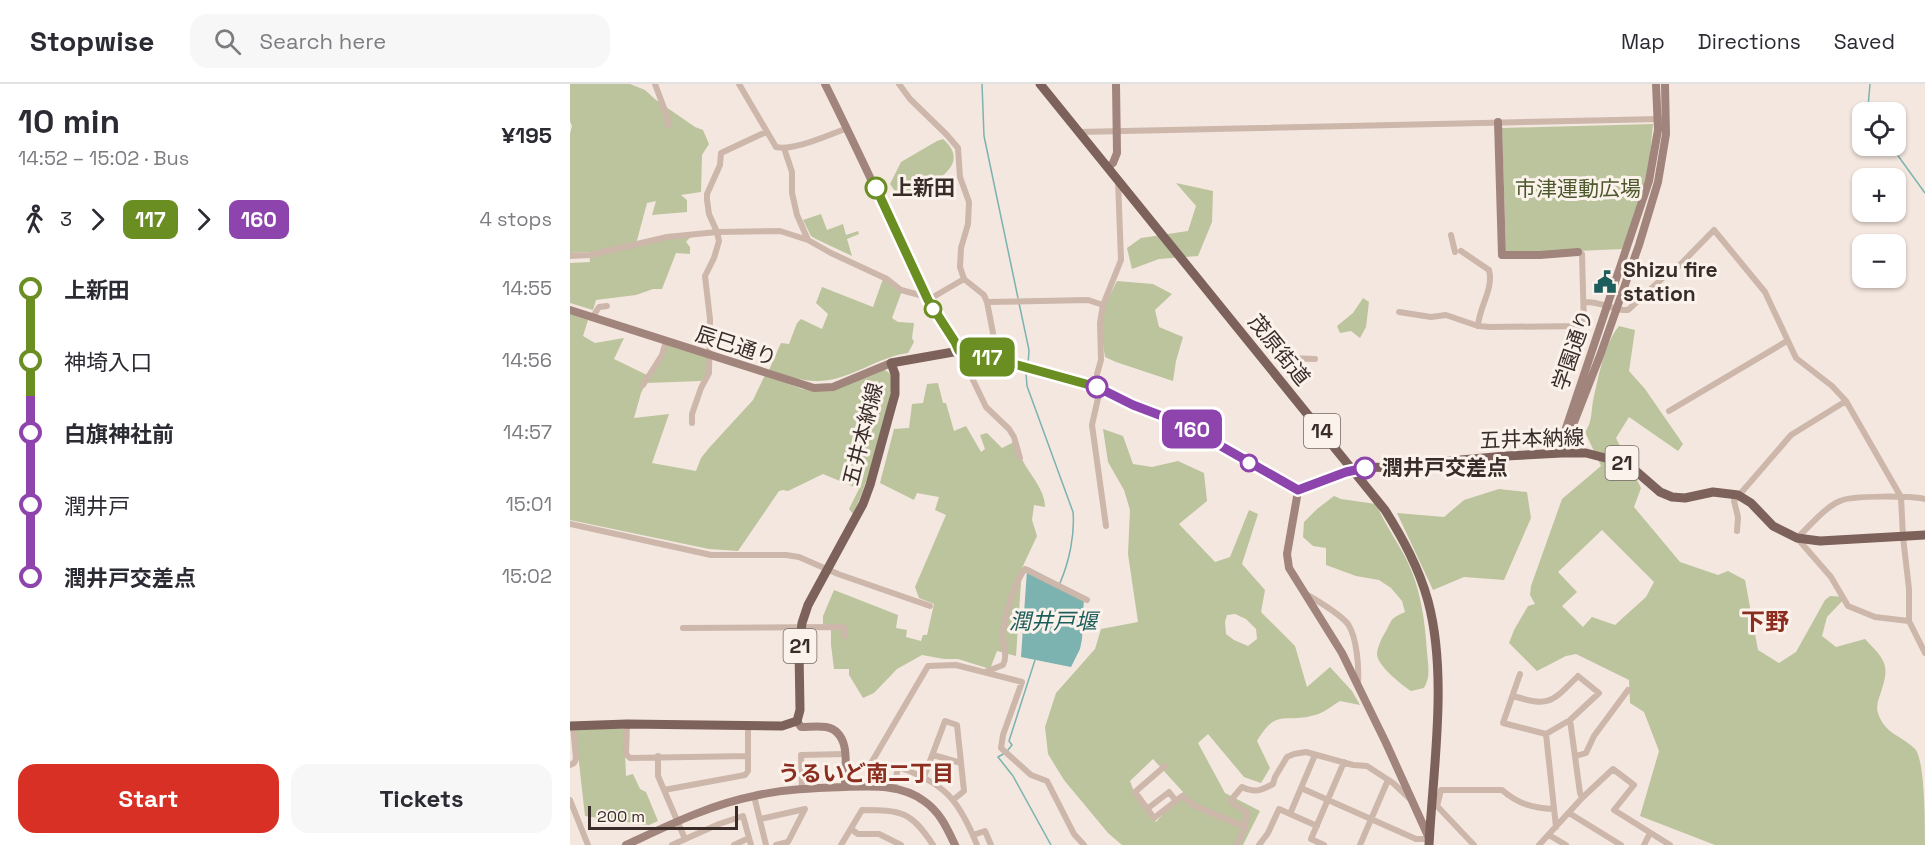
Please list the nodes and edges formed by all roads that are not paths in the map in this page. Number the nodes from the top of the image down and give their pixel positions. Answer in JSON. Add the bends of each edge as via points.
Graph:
{"nodes":[{"id":1,"x":655,"y":84,"type":"edge"},
{"id":2,"x":739,"y":84,"type":"edge"},
{"id":3,"x":825,"y":84,"type":"edge"},
{"id":4,"x":899,"y":84,"type":"edge"},
{"id":5,"x":1040,"y":84,"type":"edge"},
{"id":6,"x":1116,"y":84,"type":"edge"},
{"id":7,"x":1656,"y":84,"type":"edge"},
{"id":8,"x":1665,"y":84,"type":"edge"},
{"id":9,"x":1662,"y":119,"type":"junction"},
{"id":10,"x":1498,"y":122,"type":"junction"},
{"id":11,"x":668,"y":125,"type":"dead end"},
{"id":12,"x":845,"y":129,"type":"junction"},
{"id":13,"x":1117,"y":131,"type":"junction"},
{"id":14,"x":766,"y":132,"type":"junction"},
{"id":15,"x":1079,"y":132,"type":"junction"},
{"id":16,"x":784,"y":148,"type":"junction"},
{"id":17,"x":1108,"y":167,"type":"junction"},
{"id":18,"x":1118,"y":180,"type":"junction"},
{"id":19,"x":717,"y":232,"type":"junction"},
{"id":20,"x":1451,"y":235,"type":"dead end"},
{"id":21,"x":808,"y":240,"type":"junction"},
{"id":22,"x":1578,"y":252,"type":"joint"},
{"id":23,"x":570,"y":256,"type":"edge"},
{"id":24,"x":964,"y":279,"type":"junction"},
{"id":25,"x":928,"y":298,"type":"junction"},
{"id":26,"x":987,"y":302,"type":"junction"},
{"id":27,"x":1584,"y":302,"type":"junction"},
{"id":28,"x":1103,"y":304,"type":"junction"},
{"id":29,"x":607,"y":306,"type":"dead end"},
{"id":30,"x":1612,"y":307,"type":"junction"},
{"id":31,"x":570,"y":310,"type":"edge"},
{"id":32,"x":1399,"y":312,"type":"dead end"},
{"id":33,"x":592,"y":318,"type":"junction"},
{"id":34,"x":1478,"y":326,"type":"junction"},
{"id":35,"x":666,"y":341,"type":"junction"},
{"id":36,"x":1787,"y":341,"type":"junction"},
{"id":37,"x":959,"y":351,"type":"junction"},
{"id":38,"x":1280,"y":355,"type":"dead end"},
{"id":39,"x":711,"y":357,"type":"junction"},
{"id":40,"x":990,"y":358,"type":"junction"},
{"id":41,"x":1316,"y":359,"type":"dead end"},
{"id":42,"x":891,"y":363,"type":"junction"},
{"id":43,"x":643,"y":385,"type":"dead end"},
{"id":44,"x":1099,"y":388,"type":"junction"},
{"id":45,"x":1846,"y":401,"type":"junction"},
{"id":46,"x":1669,"y":411,"type":"dead end"},
{"id":47,"x":692,"y":423,"type":"dead end"},
{"id":48,"x":1562,"y":453,"type":"junction"},
{"id":49,"x":1020,"y":458,"type":"dead end"},
{"id":50,"x":1353,"y":471,"type":"junction"},
{"id":51,"x":1298,"y":490,"type":"junction"},
{"id":52,"x":1738,"y":495,"type":"junction"},
{"id":53,"x":1901,"y":498,"type":"junction"},
{"id":54,"x":1925,"y":499,"type":"edge"},
{"id":55,"x":570,"y":524,"type":"edge"},
{"id":56,"x":1106,"y":526,"type":"dead end"},
{"id":57,"x":1737,"y":531,"type":"dead end"},
{"id":58,"x":1925,"y":535,"type":"edge"},
{"id":59,"x":1903,"y":537,"type":"junction"},
{"id":60,"x":1797,"y":538,"type":"junction"},
{"id":61,"x":828,"y":570,"type":"junction"},
{"id":62,"x":1304,"y":593,"type":"junction"},
{"id":63,"x":1087,"y":600,"type":"dead end"},
{"id":64,"x":930,"y":606,"type":"dead end"},
{"id":65,"x":1909,"y":621,"type":"junction"},
{"id":66,"x":801,"y":627,"type":"junction"},
{"id":67,"x":683,"y":628,"type":"dead end"},
{"id":68,"x":845,"y":636,"type":"dead end"},
{"id":69,"x":1925,"y":653,"type":"edge"},
{"id":70,"x":984,"y":672,"type":"junction"},
{"id":71,"x":1520,"y":674,"type":"dead end"},
{"id":72,"x":1358,"y":687,"type":"junction"},
{"id":73,"x":1628,"y":690,"type":"dead end"},
{"id":74,"x":1513,"y":696,"type":"junction"},
{"id":75,"x":1570,"y":720,"type":"junction"},
{"id":76,"x":797,"y":721,"type":"junction"},
{"id":77,"x":627,"y":724,"type":"junction"},
{"id":78,"x":748,"y":725,"type":"junction"},
{"id":79,"x":571,"y":726,"type":"edge"},
{"id":80,"x":1546,"y":734,"type":"junction"},
{"id":81,"x":845,"y":754,"type":"junction"},
{"id":82,"x":933,"y":755,"type":"junction"},
{"id":83,"x":1316,"y":755,"type":"junction"},
{"id":84,"x":658,"y":756,"type":"junction"},
{"id":85,"x":748,"y":756,"type":"junction"},
{"id":86,"x":1576,"y":756,"type":"junction"},
{"id":87,"x":1344,"y":762,"type":"junction"},
{"id":88,"x":961,"y":763,"type":"junction"},
{"id":89,"x":570,"y":765,"type":"edge"},
{"id":90,"x":1164,"y":766,"type":"dead end"},
{"id":91,"x":924,"y":777,"type":"junction"},
{"id":92,"x":1388,"y":780,"type":"junction"},
{"id":93,"x":871,"y":786,"type":"junction"},
{"id":94,"x":845,"y":787,"type":"junction"},
{"id":95,"x":894,"y":788,"type":"junction"},
{"id":96,"x":1301,"y":788,"type":"junction"},
{"id":97,"x":802,"y":789,"type":"junction"},
{"id":98,"x":664,"y":790,"type":"junction"},
{"id":99,"x":754,"y":796,"type":"junction"},
{"id":100,"x":1582,"y":798,"type":"junction"},
{"id":101,"x":570,"y":800,"type":"edge"},
{"id":102,"x":953,"y":800,"type":"junction"},
{"id":103,"x":1328,"y":800,"type":"junction"},
{"id":104,"x":1176,"y":801,"type":"junction"},
{"id":105,"x":1413,"y":801,"type":"junction"},
{"id":106,"x":1435,"y":807,"type":"junction"},
{"id":107,"x":1147,"y":809,"type":"junction"},
{"id":108,"x":1554,"y":809,"type":"junction"},
{"id":109,"x":1290,"y":813,"type":"junction"},
{"id":110,"x":1569,"y":813,"type":"junction"},
{"id":111,"x":760,"y":819,"type":"junction"},
{"id":112,"x":1371,"y":819,"type":"junction"},
{"id":113,"x":677,"y":822,"type":"junction"},
{"id":114,"x":1317,"y":826,"type":"junction"},
{"id":115,"x":1245,"y":827,"type":"junction"},
{"id":116,"x":1556,"y":827,"type":"junction"},
{"id":117,"x":851,"y":829,"type":"junction"},
{"id":118,"x":1650,"y":833,"type":"junction"},
{"id":119,"x":973,"y":835,"type":"junction"},
{"id":120,"x":1550,"y":835,"type":"junction"},
{"id":121,"x":1413,"y":838,"type":"junction"},
{"id":122,"x":685,"y":839,"type":"junction"},
{"id":123,"x":750,"y":842,"type":"edge"},
{"id":124,"x":1429,"y":842,"type":"edge"},
{"id":125,"x":952,"y":844,"type":"edge"},
{"id":126,"x":588,"y":845,"type":"edge"},
{"id":127,"x":626,"y":845,"type":"edge"},
{"id":128,"x":672,"y":845,"type":"edge"},
{"id":129,"x":734,"y":845,"type":"edge"},
{"id":130,"x":766,"y":845,"type":"edge"},
{"id":131,"x":776,"y":845,"type":"edge"},
{"id":132,"x":841,"y":845,"type":"edge"},
{"id":133,"x":901,"y":845,"type":"edge"},
{"id":134,"x":933,"y":845,"type":"edge"},
{"id":135,"x":977,"y":845,"type":"edge"},
{"id":136,"x":991,"y":845,"type":"edge"},
{"id":137,"x":1084,"y":845,"type":"edge"},
{"id":138,"x":1238,"y":845,"type":"edge"},
{"id":139,"x":1259,"y":845,"type":"edge"},
{"id":140,"x":1324,"y":845,"type":"edge"},
{"id":141,"x":1360,"y":845,"type":"edge"},
{"id":142,"x":1410,"y":845,"type":"edge"},
{"id":143,"x":1474,"y":845,"type":"edge"},
{"id":144,"x":1539,"y":845,"type":"edge"},
{"id":145,"x":1566,"y":845,"type":"edge"},
{"id":146,"x":1621,"y":845,"type":"edge"},
{"id":147,"x":1644,"y":845,"type":"edge"},
{"id":148,"x":1670,"y":845,"type":"edge"}],
"edges":[{"from":1,"to":11,"type":"street"},
{"from":2,"to":14,"type":"street"},
{"from":3,"to":12,"type":"street"},
{"from":4,"to":24,"type":"street","via":[[958,148],[960,177],[969,202],[968,224],[960,248]]},
{"from":5,"to":15,"type":"main road","name":"茂原街道","number":"14"},
{"from":6,"to":13,"type":"street"},
{"from":7,"to":9,"type":"street","name":"学園通り"},
{"from":8,"to":9,"type":"street"},
{"from":9,"to":10,"type":"street"},
{"from":9,"to":30,"type":"street","name":"学園通り","via":[[1649,181]]},
{"from":10,"to":13,"type":"street"},
{"from":10,"to":22,"type":"street","via":[[1502,255]]},
{"from":12,"to":16,"type":"street"},
{"from":12,"to":25,"type":"street"},
{"from":13,"to":15,"type":"street"},
{"from":13,"to":17,"type":"street","via":[[1116,158]]},
{"from":14,"to":16,"type":"street","via":[[776,147]]},
{"from":14,"to":19,"type":"street","via":[[722,153],[706,200]]},
{"from":15,"to":17,"type":"main road","name":"茂原街道","number":"14"},
{"from":16,"to":21,"type":"street","via":[[792,172],[797,215]]},
{"from":17,"to":18,"type":"main road","name":"茂原街道","number":"14"},
{"from":18,"to":28,"type":"street","via":[[1121,260]]},
{"from":18,"to":50,"type":"main road","name":"茂原街道","number":"14"},
{"from":19,"to":21,"type":"street","via":[[780,231]]},
{"from":19,"to":23,"type":"street"},
{"from":19,"to":39,"type":"street","via":[[718,247],[705,276]]},
{"from":20,"to":34,"type":"street","via":[[1458,251],[1489,270],[1492,279]]},
{"from":21,"to":25,"type":"street","via":[[887,279],[901,290]]},
{"from":22,"to":27,"type":"street","via":[[1582,254]]},
{"from":24,"to":25,"type":"street"},
{"from":24,"to":26,"type":"street"},
{"from":25,"to":37,"type":"street"},
{"from":26,"to":28,"type":"street","via":[[1088,300]]},
{"from":26,"to":40,"type":"street","via":[[993,333]]},
{"from":27,"to":30,"type":"street"},
{"from":27,"to":34,"type":"street","via":[[1584,326]]},
{"from":28,"to":44,"type":"street"},
{"from":29,"to":33,"type":"street","via":[[599,308]]},
{"from":30,"to":36,"type":"street","via":[[1628,310],[1714,230],[1765,292]]},
{"from":30,"to":48,"type":"street","name":"学園通り","via":[[1562,440]]},
{"from":31,"to":33,"type":"street","name":"辰巳通り"},
{"from":32,"to":34,"type":"street","via":[[1446,315]]},
{"from":33,"to":35,"type":"street","name":"辰巳通り"},
{"from":35,"to":39,"type":"street","name":"辰巳通り"},
{"from":35,"to":43,"type":"street"},
{"from":36,"to":45,"type":"street","via":[[1796,358]]},
{"from":36,"to":46,"type":"street"},
{"from":37,"to":40,"type":"main road","name":"五井本納線"},
{"from":37,"to":42,"type":"main road","name":"五井本納線"},
{"from":37,"to":49,"type":"street","via":[[986,407],[1014,437]]},
{"from":38,"to":41,"type":"street"},
{"from":39,"to":42,"type":"street","name":"辰巳通り","via":[[820,389]]},
{"from":39,"to":47,"type":"street"},
{"from":40,"to":44,"type":"main road","name":"五井本納線"},
{"from":42,"to":61,"type":"main road","name":"五井本納線","number":"21","via":[[896,388],[870,485]]},
{"from":44,"to":51,"type":"main road","name":"五井本納線","via":[[1191,429]]},
{"from":44,"to":56,"type":"street","via":[[1092,425]]},
{"from":45,"to":52,"type":"street","via":[[1791,435]]},
{"from":45,"to":53,"type":"street"},
{"from":48,"to":50,"type":"main road","name":"五井本納線","number":"21"},
{"from":48,"to":52,"type":"main road","name":"五井本納線","number":"21","via":[[1594,454],[1617,461],[1672,497],[1713,492]]},
{"from":50,"to":51,"type":"main road","name":"五井本納線","number":"21"},
{"from":50,"to":106,"type":"main road","name":"茂原街道","number":"14","via":[[1403,539],[1428,601],[1438,670]]},
{"from":51,"to":62,"type":"street","via":[[1287,560]]},
{"from":52,"to":57,"type":"street","via":[[1733,504],[1738,517]]},
{"from":52,"to":60,"type":"main road","via":[[1773,526]]},
{"from":53,"to":54,"type":"street"},
{"from":53,"to":59,"type":"street"},
{"from":53,"to":60,"type":"street","via":[[1841,500]]},
{"from":55,"to":61,"type":"street","via":[[711,555],[792,556]]},
{"from":58,"to":59,"type":"main road"},
{"from":59,"to":60,"type":"main road","via":[[1820,541]]},
{"from":59,"to":65,"type":"street"},
{"from":60,"to":65,"type":"street","via":[[1831,577],[1848,606],[1875,617]]},
{"from":61,"to":64,"type":"street"},
{"from":61,"to":66,"type":"main road","name":"五井本納線","number":"21","via":[[808,605]]},
{"from":62,"to":72,"type":"street","via":[[1342,653]]},
{"from":62,"to":72,"type":"street","via":[[1347,623],[1359,669]]},
{"from":63,"to":70,"type":"street","via":[[1025,569],[1003,628],[1006,659],[1003,665]]},
{"from":65,"to":69,"type":"street"},
{"from":66,"to":67,"type":"street"},
{"from":66,"to":68,"type":"street","via":[[843,627]]},
{"from":66,"to":76,"type":"main road","name":"五井本納線","number":"21"},
{"from":70,"to":93,"type":"street","via":[[956,665],[928,666],[870,765]]},
{"from":70,"to":137,"type":"street","via":[[1022,682],[1001,748],[1030,775],[1047,782],[1074,834]]},
{"from":71,"to":74,"type":"street"},
{"from":72,"to":105,"type":"street"},
{"from":73,"to":86,"type":"street","via":[[1586,753]]},
{"from":74,"to":75,"type":"street","via":[[1540,703],[1556,699],[1578,676],[1599,693]]},
{"from":74,"to":80,"type":"street","via":[[1503,723]]},
{"from":75,"to":80,"type":"street"},
{"from":75,"to":86,"type":"street"},
{"from":76,"to":78,"type":"main road","via":[[782,726]]},
{"from":76,"to":81,"type":"street","via":[[801,727],[834,730],[842,738]]},
{"from":77,"to":78,"type":"main road"},
{"from":77,"to":79,"type":"main road"},
{"from":77,"to":84,"type":"street","via":[[628,757]]},
{"from":78,"to":85,"type":"street"},
{"from":79,"to":89,"type":"street","via":[[576,759]]},
{"from":80,"to":108,"type":"street"},
{"from":81,"to":94,"type":"street"},
{"from":81,"to":97,"type":"street","via":[[801,755]]},
{"from":82,"to":88,"type":"street"},
{"from":82,"to":88,"type":"street","via":[[945,721],[957,725]]},
{"from":82,"to":91,"type":"street"},
{"from":83,"to":87,"type":"street"},
{"from":83,"to":96,"type":"street"},
{"from":83,"to":115,"type":"street","via":[[1287,757],[1273,784],[1253,792],[1242,787],[1234,795],[1232,803],[1247,812]]},
{"from":84,"to":85,"type":"street"},
{"from":84,"to":98,"type":"street","via":[[658,776]]},
{"from":85,"to":98,"type":"street","via":[[745,775]]},
{"from":86,"to":100,"type":"street"},
{"from":87,"to":92,"type":"street","via":[[1367,766]]},
{"from":87,"to":103,"type":"street"},
{"from":88,"to":102,"type":"street","via":[[963,791]]},
{"from":90,"to":107,"type":"street","via":[[1135,792]]},
{"from":91,"to":95,"type":"street","via":[[898,767]]},
{"from":91,"to":102,"type":"street"},
{"from":92,"to":105,"type":"street"},
{"from":92,"to":112,"type":"street"},
{"from":93,"to":94,"type":"street"},
{"from":93,"to":95,"type":"street"},
{"from":94,"to":97,"type":"street"},
{"from":95,"to":125,"type":"street","via":[[914,794],[930,806],[943,820]]},
{"from":96,"to":103,"type":"street"},
{"from":96,"to":109,"type":"street"},
{"from":97,"to":99,"type":"street"},
{"from":98,"to":113,"type":"street"},
{"from":99,"to":111,"type":"street"},
{"from":99,"to":113,"type":"street"},
{"from":100,"to":110,"type":"street"},
{"from":100,"to":118,"type":"street","via":[[1613,769],[1634,785],[1614,810]]},
{"from":101,"to":126,"type":"street"},
{"from":102,"to":119,"type":"street"},
{"from":103,"to":112,"type":"street"},
{"from":103,"to":114,"type":"street"},
{"from":104,"to":107,"type":"street","via":[[1169,792]]},
{"from":104,"to":107,"type":"street","via":[[1154,818]]},
{"from":104,"to":115,"type":"street","via":[[1182,796],[1195,806]]},
{"from":105,"to":124,"type":"street"},
{"from":106,"to":108,"type":"street","via":[[1441,790],[1502,790],[1512,800]]},
{"from":106,"to":124,"type":"main road","name":"茂原街道","number":"14"},
{"from":106,"to":143,"type":"street"},
{"from":108,"to":116,"type":"street"},
{"from":109,"to":114,"type":"street"},
{"from":109,"to":139,"type":"street","via":[[1279,809]]},
{"from":110,"to":116,"type":"street"},
{"from":110,"to":146,"type":"street"},
{"from":111,"to":130,"type":"street"},
{"from":111,"to":131,"type":"street","via":[[805,809],[788,842]]},
{"from":112,"to":121,"type":"street"},
{"from":112,"to":141,"type":"street"},
{"from":113,"to":122,"type":"street"},
{"from":113,"to":127,"type":"street"},
{"from":114,"to":140,"type":"street","via":[[1311,839]]},
{"from":115,"to":138,"type":"street"},
{"from":116,"to":120,"type":"street"},
{"from":117,"to":132,"type":"street"},
{"from":117,"to":133,"type":"street","via":[[858,834],[879,834]]},
{"from":117,"to":134,"type":"street","via":[[862,810],[891,810],[921,826]]},
{"from":118,"to":147,"type":"street"},
{"from":118,"to":148,"type":"street"},
{"from":119,"to":135,"type":"street"},
{"from":119,"to":136,"type":"street","via":[[985,831]]},
{"from":120,"to":144,"type":"street"},
{"from":120,"to":145,"type":"street"},
{"from":121,"to":124,"type":"street"},
{"from":121,"to":142,"type":"street"},
{"from":122,"to":123,"type":"street","via":[[743,816]]},
{"from":122,"to":128,"type":"street"},
{"from":123,"to":129,"type":"street"}]}
